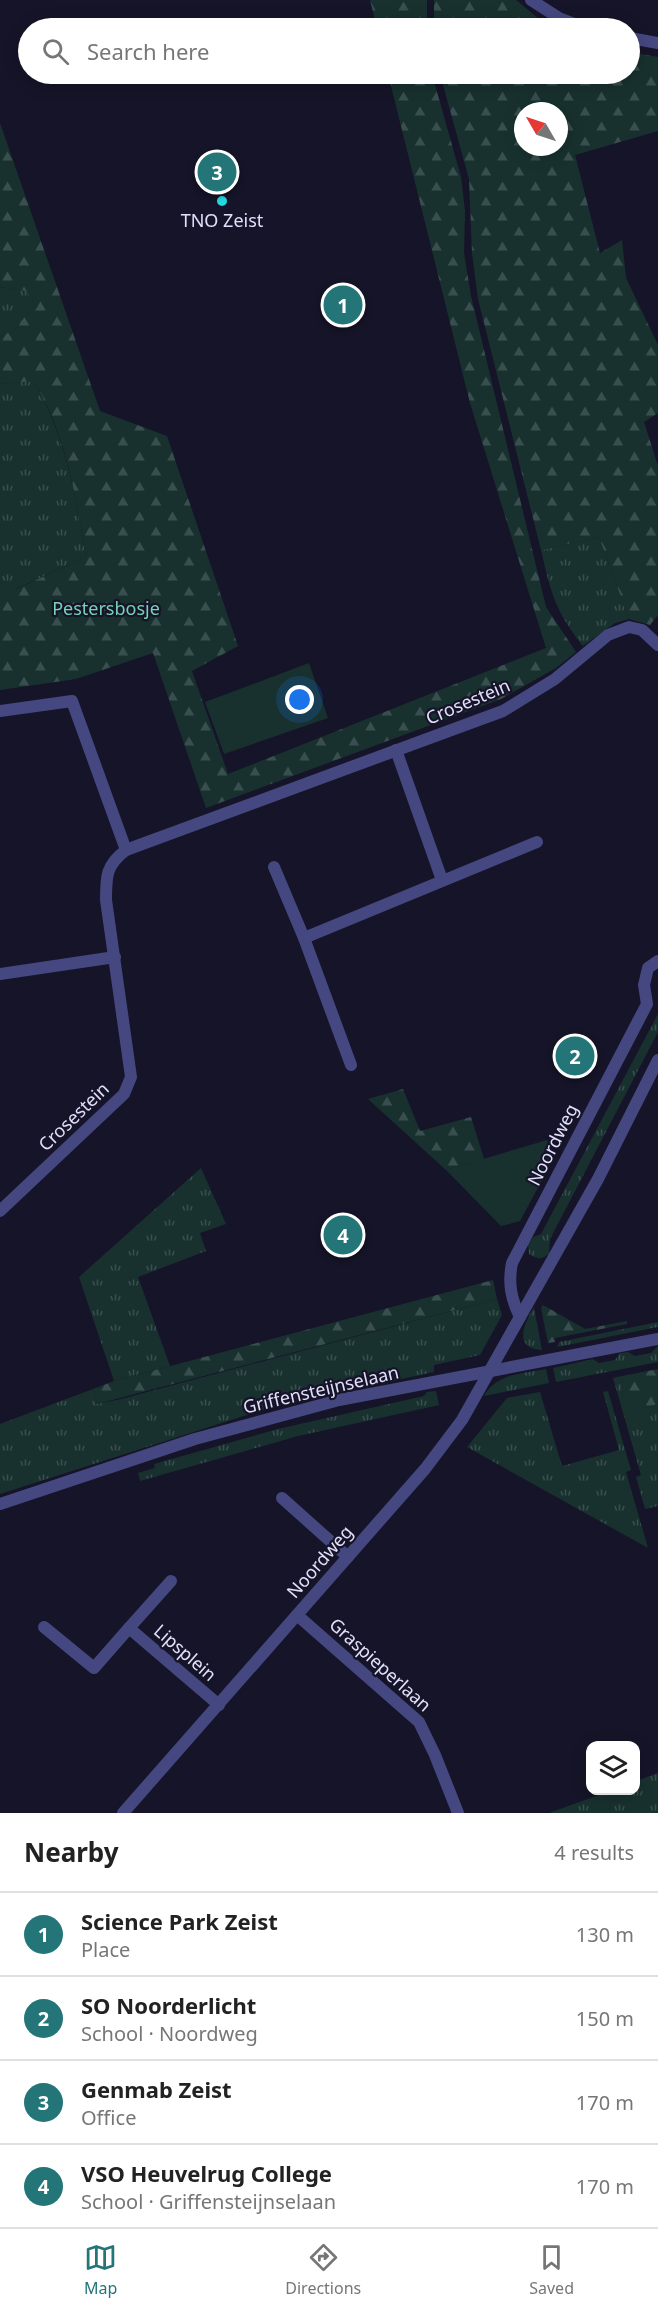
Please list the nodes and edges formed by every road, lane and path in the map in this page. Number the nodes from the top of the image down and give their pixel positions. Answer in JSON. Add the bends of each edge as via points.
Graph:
{"nodes":[{"id":1,"x":531,"y":0,"type":"edge"},
{"id":2,"x":559,"y":18,"type":"edge"},
{"id":3,"x":640,"y":40,"type":"edge"},
{"id":4,"x":658,"y":43,"type":"edge"},
{"id":5,"x":658,"y":645,"type":"edge"},
{"id":6,"x":0,"y":711,"type":"edge"},
{"id":7,"x":396,"y":750,"type":"junction"},
{"id":8,"x":537,"y":842,"type":"dead end"},
{"id":9,"x":126,"y":850,"type":"junction"},
{"id":10,"x":274,"y":867,"type":"dead end"},
{"id":11,"x":442,"y":880,"type":"junction"},
{"id":12,"x":304,"y":938,"type":"junction"},
{"id":13,"x":115,"y":957,"type":"junction"},
{"id":14,"x":658,"y":961,"type":"edge"},
{"id":15,"x":0,"y":974,"type":"edge"},
{"id":16,"x":658,"y":1060,"type":"edge"},
{"id":17,"x":351,"y":1065,"type":"dead end"},
{"id":18,"x":0,"y":1211,"type":"edge"},
{"id":19,"x":520,"y":1317,"type":"junction"},
{"id":20,"x":658,"y":1339,"type":"edge"},
{"id":21,"x":487,"y":1374,"type":"junction"},
{"id":22,"x":282,"y":1498,"type":"dead end"},
{"id":23,"x":0,"y":1504,"type":"edge"},
{"id":24,"x":348,"y":1557,"type":"junction"},
{"id":25,"x":171,"y":1581,"type":"dead end"},
{"id":26,"x":297,"y":1615,"type":"junction"},
{"id":27,"x":44,"y":1627,"type":"dead end"},
{"id":28,"x":129,"y":1628,"type":"junction"},
{"id":29,"x":219,"y":1705,"type":"junction"},
{"id":30,"x":130,"y":1811,"type":"edge"},
{"id":31,"x":458,"y":1813,"type":"edge"}],
"edges":[{"from":1,"to":2,"type":"street"},
{"from":3,"to":4,"type":"street"},
{"from":5,"to":7,"type":"street","name":"Crosestein","via":[[642,630],[629,627],[608,635],[555,679],[502,711]]},
{"from":6,"to":9,"type":"street","via":[[72,701]]},
{"from":7,"to":9,"type":"street","name":"Crosestein"},
{"from":7,"to":11,"type":"street"},
{"from":8,"to":11,"type":"street"},
{"from":9,"to":13,"type":"street","name":"Crosestein","via":[[113,860],[106,878]]},
{"from":10,"to":12,"type":"street"},
{"from":11,"to":12,"type":"street"},
{"from":12,"to":17,"type":"street"},
{"from":13,"to":15,"type":"street"},
{"from":13,"to":18,"type":"street","name":"Crosestein","via":[[131,1077],[124,1094]]},
{"from":14,"to":19,"type":"street","name":"Noordweg","via":[[648,968],[644,985],[647,1004],[512,1263],[509,1279]]},
{"from":16,"to":19,"type":"street","name":"Noordweg","via":[[598,1179]]},
{"from":19,"to":21,"type":"street","name":"Noordweg"},
{"from":20,"to":21,"type":"street","name":"Griffensteijnselaan"},
{"from":21,"to":23,"type":"street","name":"Griffensteijnselaan","via":[[339,1400],[195,1439]]},
{"from":21,"to":24,"type":"street","name":"Noordweg","via":[[462,1420],[425,1469]]},
{"from":22,"to":24,"type":"street"},
{"from":24,"to":26,"type":"street","name":"Noordweg"},
{"from":25,"to":28,"type":"street","name":"Lipsplein"},
{"from":26,"to":29,"type":"street","name":"Noordweg"},
{"from":26,"to":31,"type":"street","name":"Graspieperlaan","via":[[419,1722]]},
{"from":27,"to":28,"type":"street","name":"Lipsplein","via":[[94,1668]]},
{"from":28,"to":29,"type":"street","name":"Lipsplein"},
{"from":29,"to":30,"type":"street","name":"Noordweg"}]}
